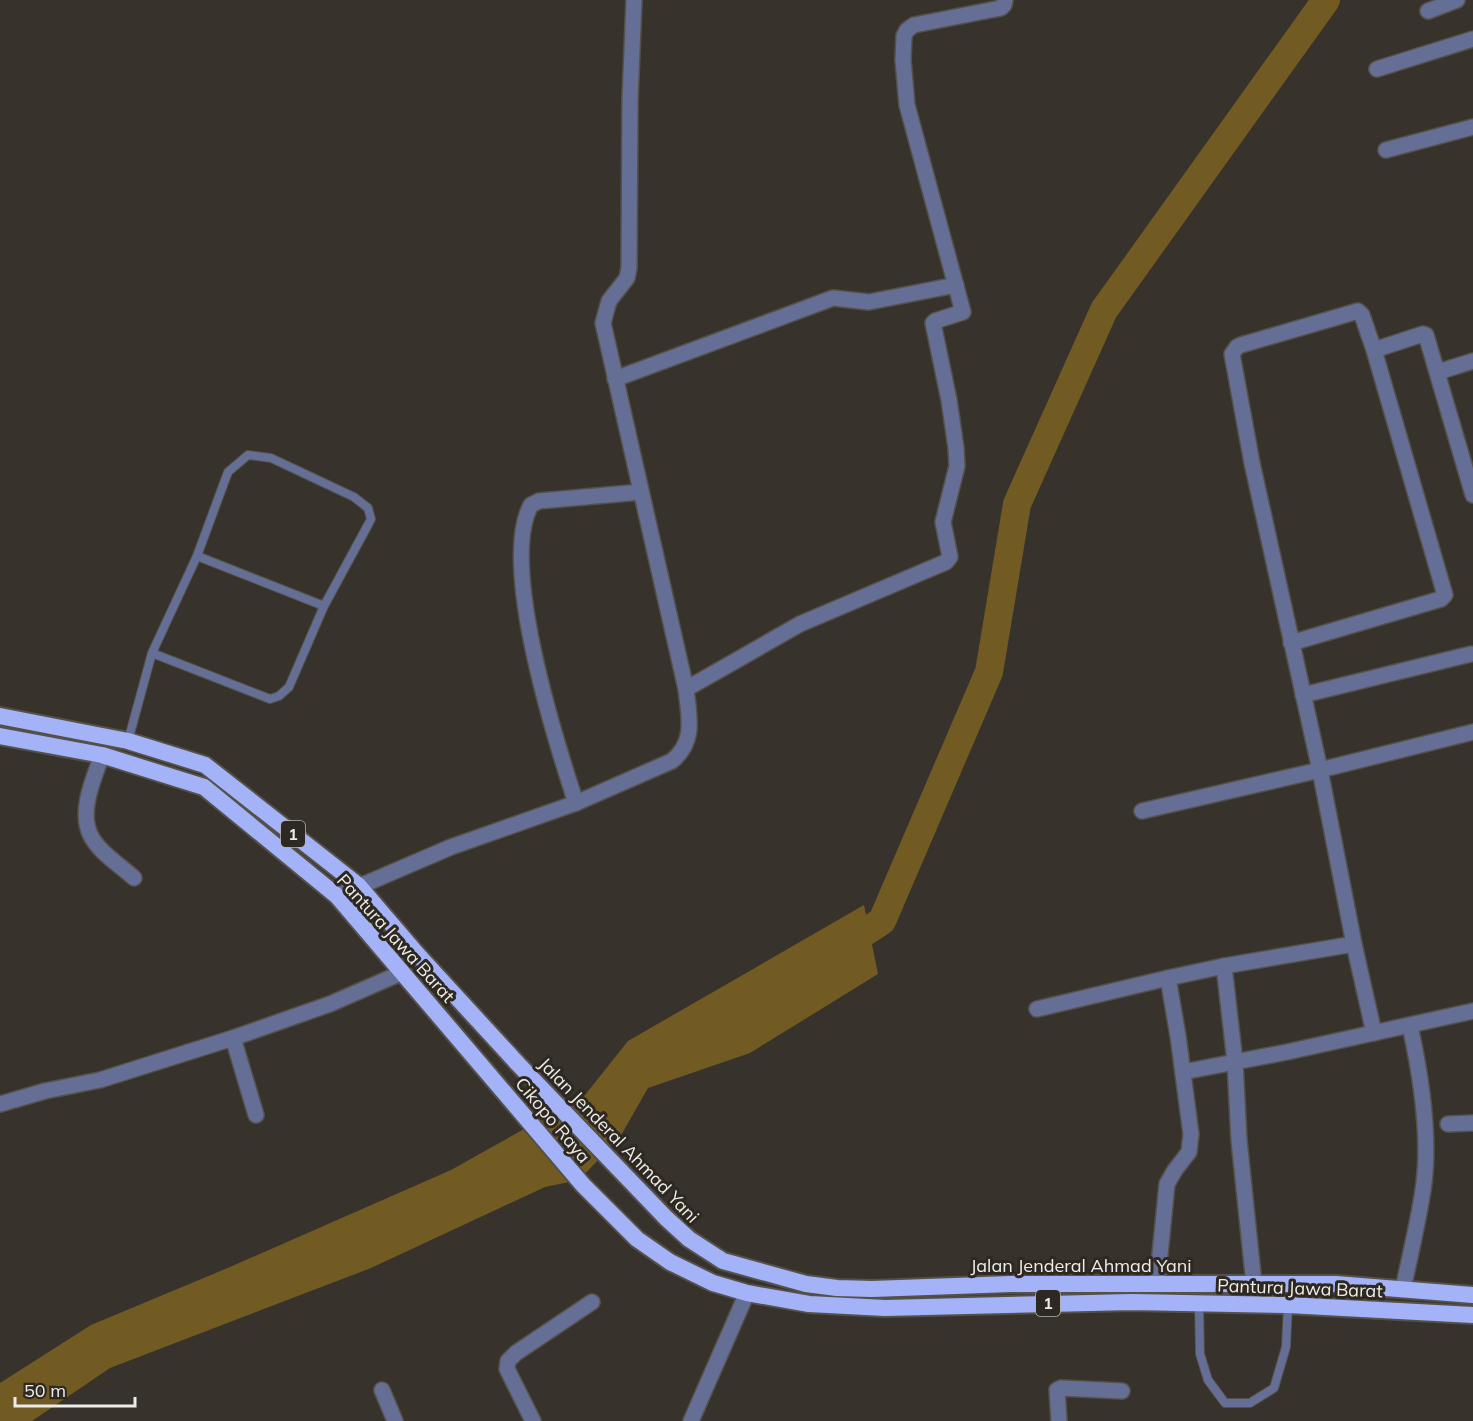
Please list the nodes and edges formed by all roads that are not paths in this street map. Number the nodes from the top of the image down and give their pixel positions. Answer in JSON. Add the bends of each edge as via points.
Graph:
{"nodes":[{"id":1,"x":634,"y":0,"type":"edge"},
{"id":2,"x":1005,"y":0,"type":"edge"},
{"id":3,"x":1458,"y":0,"type":"edge"},
{"id":4,"x":1428,"y":11,"type":"dead end"},
{"id":5,"x":1473,"y":39,"type":"edge"},
{"id":6,"x":1377,"y":69,"type":"dead end"},
{"id":7,"x":1473,"y":127,"type":"edge"},
{"id":8,"x":1386,"y":150,"type":"dead end"},
{"id":9,"x":956,"y":285,"type":"junction"},
{"id":10,"x":1374,"y":350,"type":"junction"},
{"id":11,"x":1473,"y":361,"type":"edge"},
{"id":12,"x":1438,"y":372,"type":"junction"},
{"id":13,"x":615,"y":379,"type":"junction"},
{"id":14,"x":641,"y":492,"type":"junction"},
{"id":15,"x":1473,"y":495,"type":"edge"},
{"id":16,"x":197,"y":556,"type":"junction"},
{"id":17,"x":324,"y":606,"type":"junction"},
{"id":18,"x":1291,"y":643,"type":"junction"},
{"id":19,"x":152,"y":653,"type":"junction"},
{"id":20,"x":1471,"y":654,"type":"dead end"},
{"id":21,"x":686,"y":689,"type":"junction"},
{"id":22,"x":1303,"y":695,"type":"junction"},
{"id":23,"x":0,"y":716,"type":"edge"},
{"id":24,"x":1473,"y":732,"type":"edge"},
{"id":25,"x":0,"y":736,"type":"edge"},
{"id":26,"x":128,"y":741,"type":"junction"},
{"id":27,"x":102,"y":755,"type":"junction"},
{"id":28,"x":1320,"y":770,"type":"junction"},
{"id":29,"x":576,"y":803,"type":"junction"},
{"id":30,"x":1142,"y":811,"type":"dead end"},
{"id":31,"x":134,"y":878,"type":"dead end"},
{"id":32,"x":358,"y":885,"type":"junction"},
{"id":33,"x":337,"y":896,"type":"junction"},
{"id":34,"x":1354,"y":944,"type":"junction"},
{"id":35,"x":417,"y":954,"type":"junction"},
{"id":36,"x":1224,"y":966,"type":"junction"},
{"id":37,"x":401,"y":973,"type":"junction"},
{"id":38,"x":1168,"y":978,"type":"junction"},
{"id":39,"x":1037,"y":1009,"type":"dead end"},
{"id":40,"x":1473,"y":1011,"type":"edge"},
{"id":41,"x":444,"y":1021,"type":"joint"},
{"id":42,"x":1410,"y":1026,"type":"junction"},
{"id":43,"x":1374,"y":1034,"type":"junction"},
{"id":44,"x":233,"y":1038,"type":"junction"},
{"id":45,"x":1235,"y":1062,"type":"junction"},
{"id":46,"x":1183,"y":1072,"type":"junction"},
{"id":47,"x":0,"y":1104,"type":"edge"},
{"id":48,"x":256,"y":1115,"type":"dead end"},
{"id":49,"x":1473,"y":1123,"type":"edge"},
{"id":50,"x":1448,"y":1124,"type":"dead end"},
{"id":51,"x":637,"y":1239,"type":"joint"},
{"id":52,"x":1157,"y":1284,"type":"junction"},
{"id":53,"x":1198,"y":1284,"type":"junction"},
{"id":54,"x":1254,"y":1284,"type":"junction"},
{"id":55,"x":1288,"y":1284,"type":"junction"},
{"id":56,"x":1403,"y":1289,"type":"junction"},
{"id":57,"x":747,"y":1293,"type":"junction"},
{"id":58,"x":1473,"y":1295,"type":"edge"},
{"id":59,"x":592,"y":1302,"type":"dead end"},
{"id":60,"x":1199,"y":1304,"type":"junction"},
{"id":61,"x":1288,"y":1305,"type":"junction"},
{"id":62,"x":1473,"y":1315,"type":"edge"},
{"id":63,"x":382,"y":1390,"type":"dead end"},
{"id":64,"x":1122,"y":1391,"type":"dead end"},
{"id":65,"x":395,"y":1421,"type":"edge"},
{"id":66,"x":533,"y":1421,"type":"edge"},
{"id":67,"x":691,"y":1421,"type":"edge"},
{"id":68,"x":1059,"y":1421,"type":"edge"}],
"edges":[{"from":1,"to":13,"type":"street","via":[[629,268],[627,278],[609,301],[603,322]]},
{"from":2,"to":9,"type":"street","via":[[1001,8],[914,25],[904,36],[907,105]]},
{"from":3,"to":4,"type":"street"},
{"from":5,"to":6,"type":"street"},
{"from":7,"to":8,"type":"street"},
{"from":9,"to":13,"type":"street","via":[[869,302],[833,297]]},
{"from":9,"to":21,"type":"street","via":[[963,313],[933,323],[956,448],[957,466],[944,522],[948,561],[800,624]]},
{"from":10,"to":12,"type":"street","via":[[1425,334]]},
{"from":10,"to":18,"type":"street","via":[[1445,596]]},
{"from":10,"to":18,"type":"street","via":[[1358,311],[1241,345],[1232,354]]},
{"from":11,"to":12,"type":"street"},
{"from":12,"to":15,"type":"street"},
{"from":13,"to":14,"type":"street"},
{"from":14,"to":21,"type":"street"},
{"from":14,"to":29,"type":"street","via":[[539,501],[531,505],[524,525],[520,572],[525,601],[540,678]]},
{"from":16,"to":17,"type":"lane"},
{"from":16,"to":17,"type":"lane","via":[[228,472],[248,455],[271,459],[354,497],[368,508],[369,523]]},
{"from":16,"to":19,"type":"lane"},
{"from":17,"to":19,"type":"lane","via":[[290,687],[270,699]]},
{"from":18,"to":22,"type":"street"},
{"from":19,"to":26,"type":"lane"},
{"from":20,"to":22,"type":"street"},
{"from":21,"to":29,"type":"street","via":[[690,728],[681,754]]},
{"from":22,"to":28,"type":"street"},
{"from":23,"to":26,"type":"highway","name":"Jalan Jenderal Ahmad Yani","number":"1"},
{"from":24,"to":28,"type":"street"},
{"from":25,"to":27,"type":"highway","name":"Pantura Jawa Barat","number":"1"},
{"from":26,"to":32,"type":"highway","name":"Jalan Jenderal Ahmad Yani","number":"1","via":[[205,765]]},
{"from":27,"to":31,"type":"street","via":[[88,796],[90,834]]},
{"from":27,"to":33,"type":"highway","name":"Pantura Jawa Barat","number":"1","via":[[204,787]]},
{"from":28,"to":30,"type":"street"},
{"from":28,"to":34,"type":"street"},
{"from":29,"to":32,"type":"street"},
{"from":32,"to":33,"type":"street"},
{"from":32,"to":35,"type":"highway","name":"Jalan Jenderal Ahmad Yani","number":"1"},
{"from":33,"to":37,"type":"highway","name":"Pantura Jawa Barat","number":"1"},
{"from":34,"to":36,"type":"street"},
{"from":34,"to":43,"type":"street"},
{"from":35,"to":37,"type":"highway"},
{"from":35,"to":52,"type":"highway","name":"Jalan Jenderal Ahmad Yani","number":"1","via":[[666,1218],[688,1239],[723,1261],[806,1284],[872,1289]]},
{"from":36,"to":38,"type":"street"},
{"from":36,"to":45,"type":"street"},
{"from":37,"to":41,"type":"highway","name":"Pantura Jawa Barat","number":"1"},
{"from":37,"to":44,"type":"street","via":[[330,1004]]},
{"from":38,"to":39,"type":"street"},
{"from":38,"to":46,"type":"street"},
{"from":40,"to":42,"type":"street"},
{"from":41,"to":51,"type":"highway","name":"Cikopo Raya","number":"1","via":[[583,1185]]},
{"from":42,"to":43,"type":"street"},
{"from":42,"to":56,"type":"street","via":[[1423,1097],[1424,1188]]},
{"from":43,"to":45,"type":"street"},
{"from":44,"to":47,"type":"street","via":[[100,1080]]},
{"from":44,"to":48,"type":"street"},
{"from":45,"to":46,"type":"street"},
{"from":45,"to":54,"type":"street"},
{"from":46,"to":52,"type":"street","via":[[1190,1152],[1167,1184]]},
{"from":49,"to":50,"type":"street"},
{"from":51,"to":57,"type":"highway","name":"Pantura Jawa Barat","number":"1","via":[[670,1262],[713,1283]]},
{"from":52,"to":53,"type":"highway","name":"Jalan Jenderal Ahmad Yani","number":"1"},
{"from":53,"to":54,"type":"highway","name":"Jalan Jenderal Ahmad Yani","number":"1"},
{"from":53,"to":60,"type":"highway"},
{"from":54,"to":55,"type":"highway","name":"Jalan Jenderal Ahmad Yani","number":"1"},
{"from":55,"to":56,"type":"highway","name":"Jalan Jenderal Ahmad Yani","number":"1"},
{"from":55,"to":61,"type":"highway"},
{"from":56,"to":58,"type":"highway","name":"Jalan Jenderal Ahmad Yani","number":"1"},
{"from":57,"to":60,"type":"highway","name":"Pantura Jawa Barat","number":"1","via":[[808,1304],[885,1308],[1109,1302]]},
{"from":57,"to":67,"type":"street"},
{"from":59,"to":66,"type":"street","via":[[508,1361],[507,1369]]},
{"from":60,"to":61,"type":"highway","name":"Pantura Jawa Barat","number":"1"},
{"from":60,"to":61,"type":"lane","via":[[1200,1354],[1208,1380],[1225,1403],[1250,1403],[1275,1388],[1286,1347]]},
{"from":61,"to":62,"type":"highway","name":"Pantura Jawa Barat","number":"1"},
{"from":63,"to":65,"type":"street"},
{"from":64,"to":68,"type":"street","via":[[1061,1388],[1057,1390]]}]}
